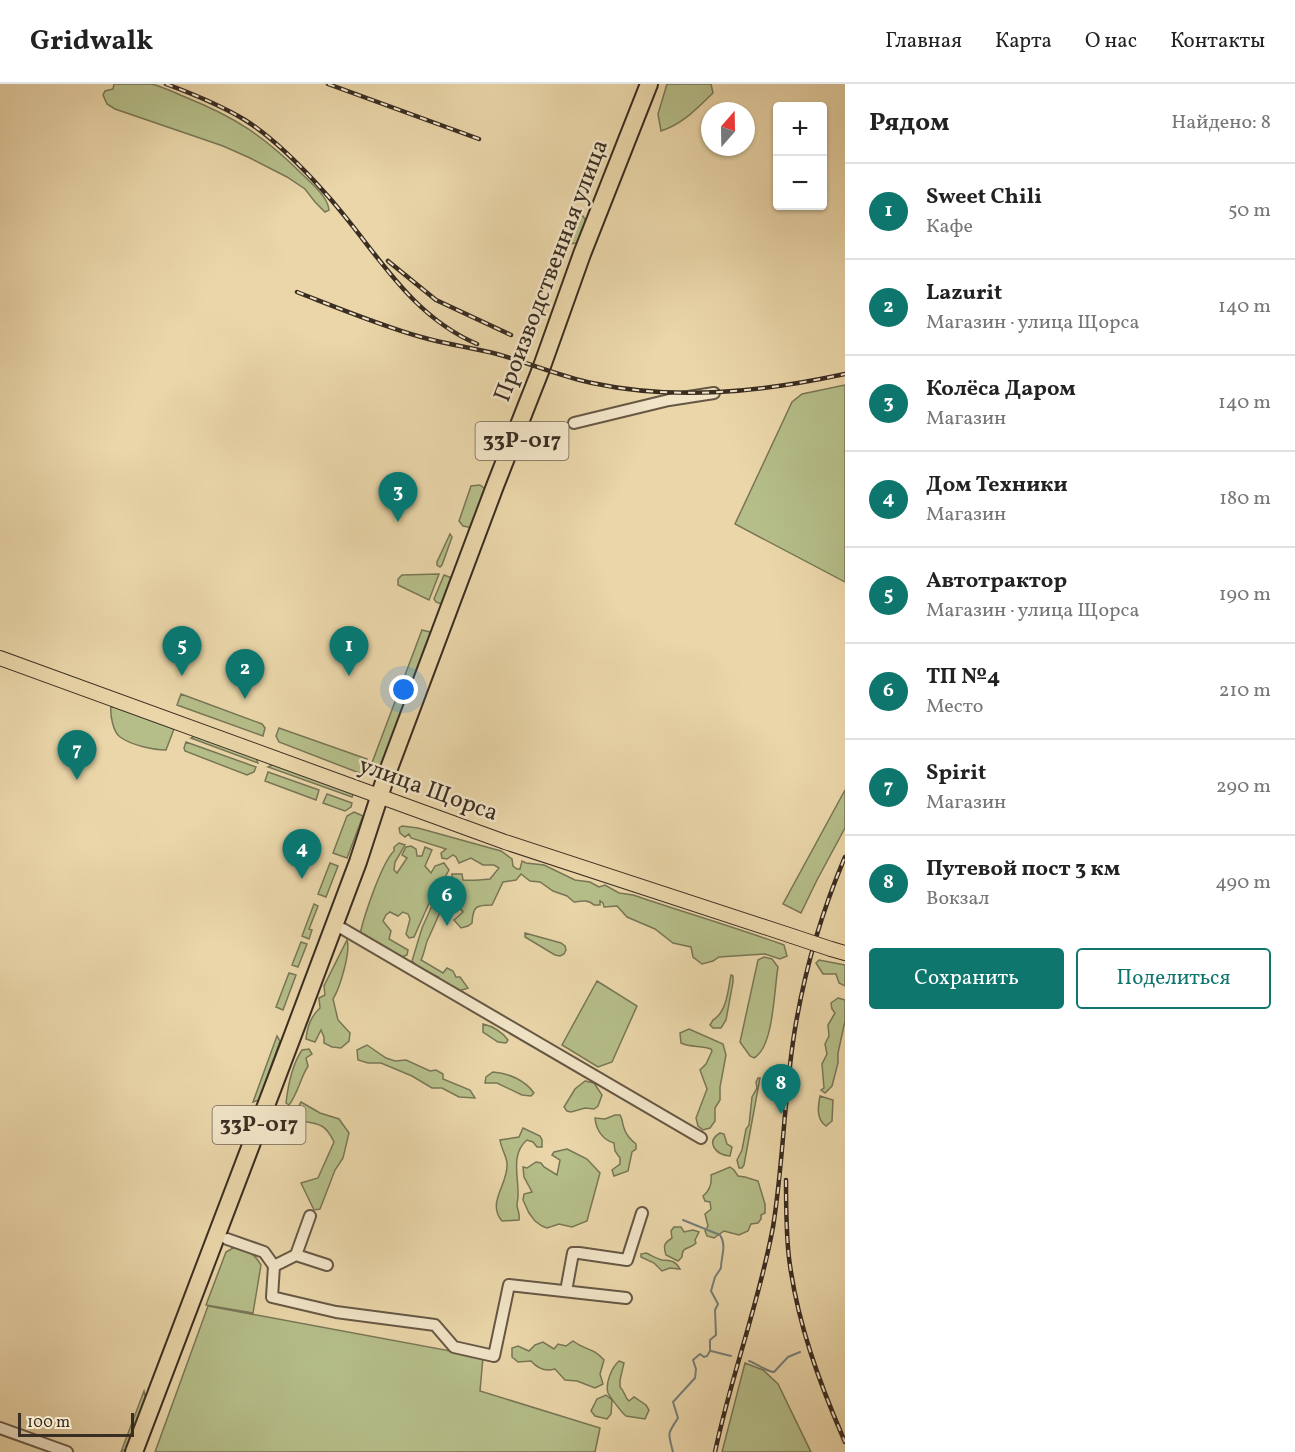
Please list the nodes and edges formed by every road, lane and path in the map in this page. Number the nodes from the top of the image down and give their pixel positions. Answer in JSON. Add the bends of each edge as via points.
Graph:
{"nodes":[{"id":1,"x":649,"y":84,"type":"edge"},
{"id":2,"x":658,"y":84,"type":"edge"},
{"id":3,"x":611,"y":191,"type":"junction"},
{"id":4,"x":714,"y":393,"type":"dead end"},
{"id":5,"x":574,"y":423,"type":"dead end"},
{"id":6,"x":0,"y":658,"type":"edge"},
{"id":7,"x":385,"y":798,"type":"junction"},
{"id":8,"x":343,"y":929,"type":"junction"},
{"id":9,"x":845,"y":953,"type":"edge"},
{"id":10,"x":701,"y":1138,"type":"dead end"},
{"id":11,"x":642,"y":1213,"type":"dead end"},
{"id":12,"x":310,"y":1216,"type":"dead end"},
{"id":13,"x":227,"y":1239,"type":"junction"},
{"id":14,"x":296,"y":1255,"type":"junction"},
{"id":15,"x":327,"y":1265,"type":"dead end"},
{"id":16,"x":274,"y":1266,"type":"junction"},
{"id":17,"x":566,"y":1291,"type":"junction"},
{"id":18,"x":626,"y":1298,"type":"dead end"},
{"id":19,"x":0,"y":1428,"type":"edge"},
{"id":20,"x":67,"y":1452,"type":"edge"},
{"id":21,"x":134,"y":1452,"type":"edge"},
{"id":22,"x":145,"y":1452,"type":"edge"}],
"edges":[{"from":1,"to":3,"type":"highway","name":"Производственная улица","number":"33Р-017"},
{"from":2,"to":3,"type":"highway","name":"Производственная улица","number":"33Р-017"},
{"from":3,"to":7,"type":"highway","name":"Производственная улица","number":"33Р-017"},
{"from":4,"to":5,"type":"street","via":[[669,399]]},
{"from":6,"to":7,"type":"main road","name":"улица Щорса"},
{"from":7,"to":8,"type":"highway","name":"Производственная улица","number":"33Р-017"},
{"from":7,"to":9,"type":"main road","name":"улица Щорса","bridge":true,"via":[[505,842]]},
{"from":7,"to":21,"type":"highway","name":"Производственная улица","number":"33Р-017"},
{"from":8,"to":10,"type":"street"},
{"from":8,"to":13,"type":"highway","name":"Производственная улица","number":"33Р-017"},
{"from":11,"to":17,"type":"street","via":[[627,1260],[573,1254]]},
{"from":12,"to":14,"type":"street"},
{"from":13,"to":16,"type":"street","via":[[264,1252]]},
{"from":13,"to":22,"type":"highway","name":"Производственная улица","number":"33Р-017"},
{"from":14,"to":15,"type":"street"},
{"from":14,"to":16,"type":"street"},
{"from":16,"to":17,"type":"street","via":[[272,1297],[336,1312],[435,1325],[454,1347],[494,1356],[510,1285]]},
{"from":17,"to":18,"type":"street"},
{"from":19,"to":20,"type":"street"}]}
